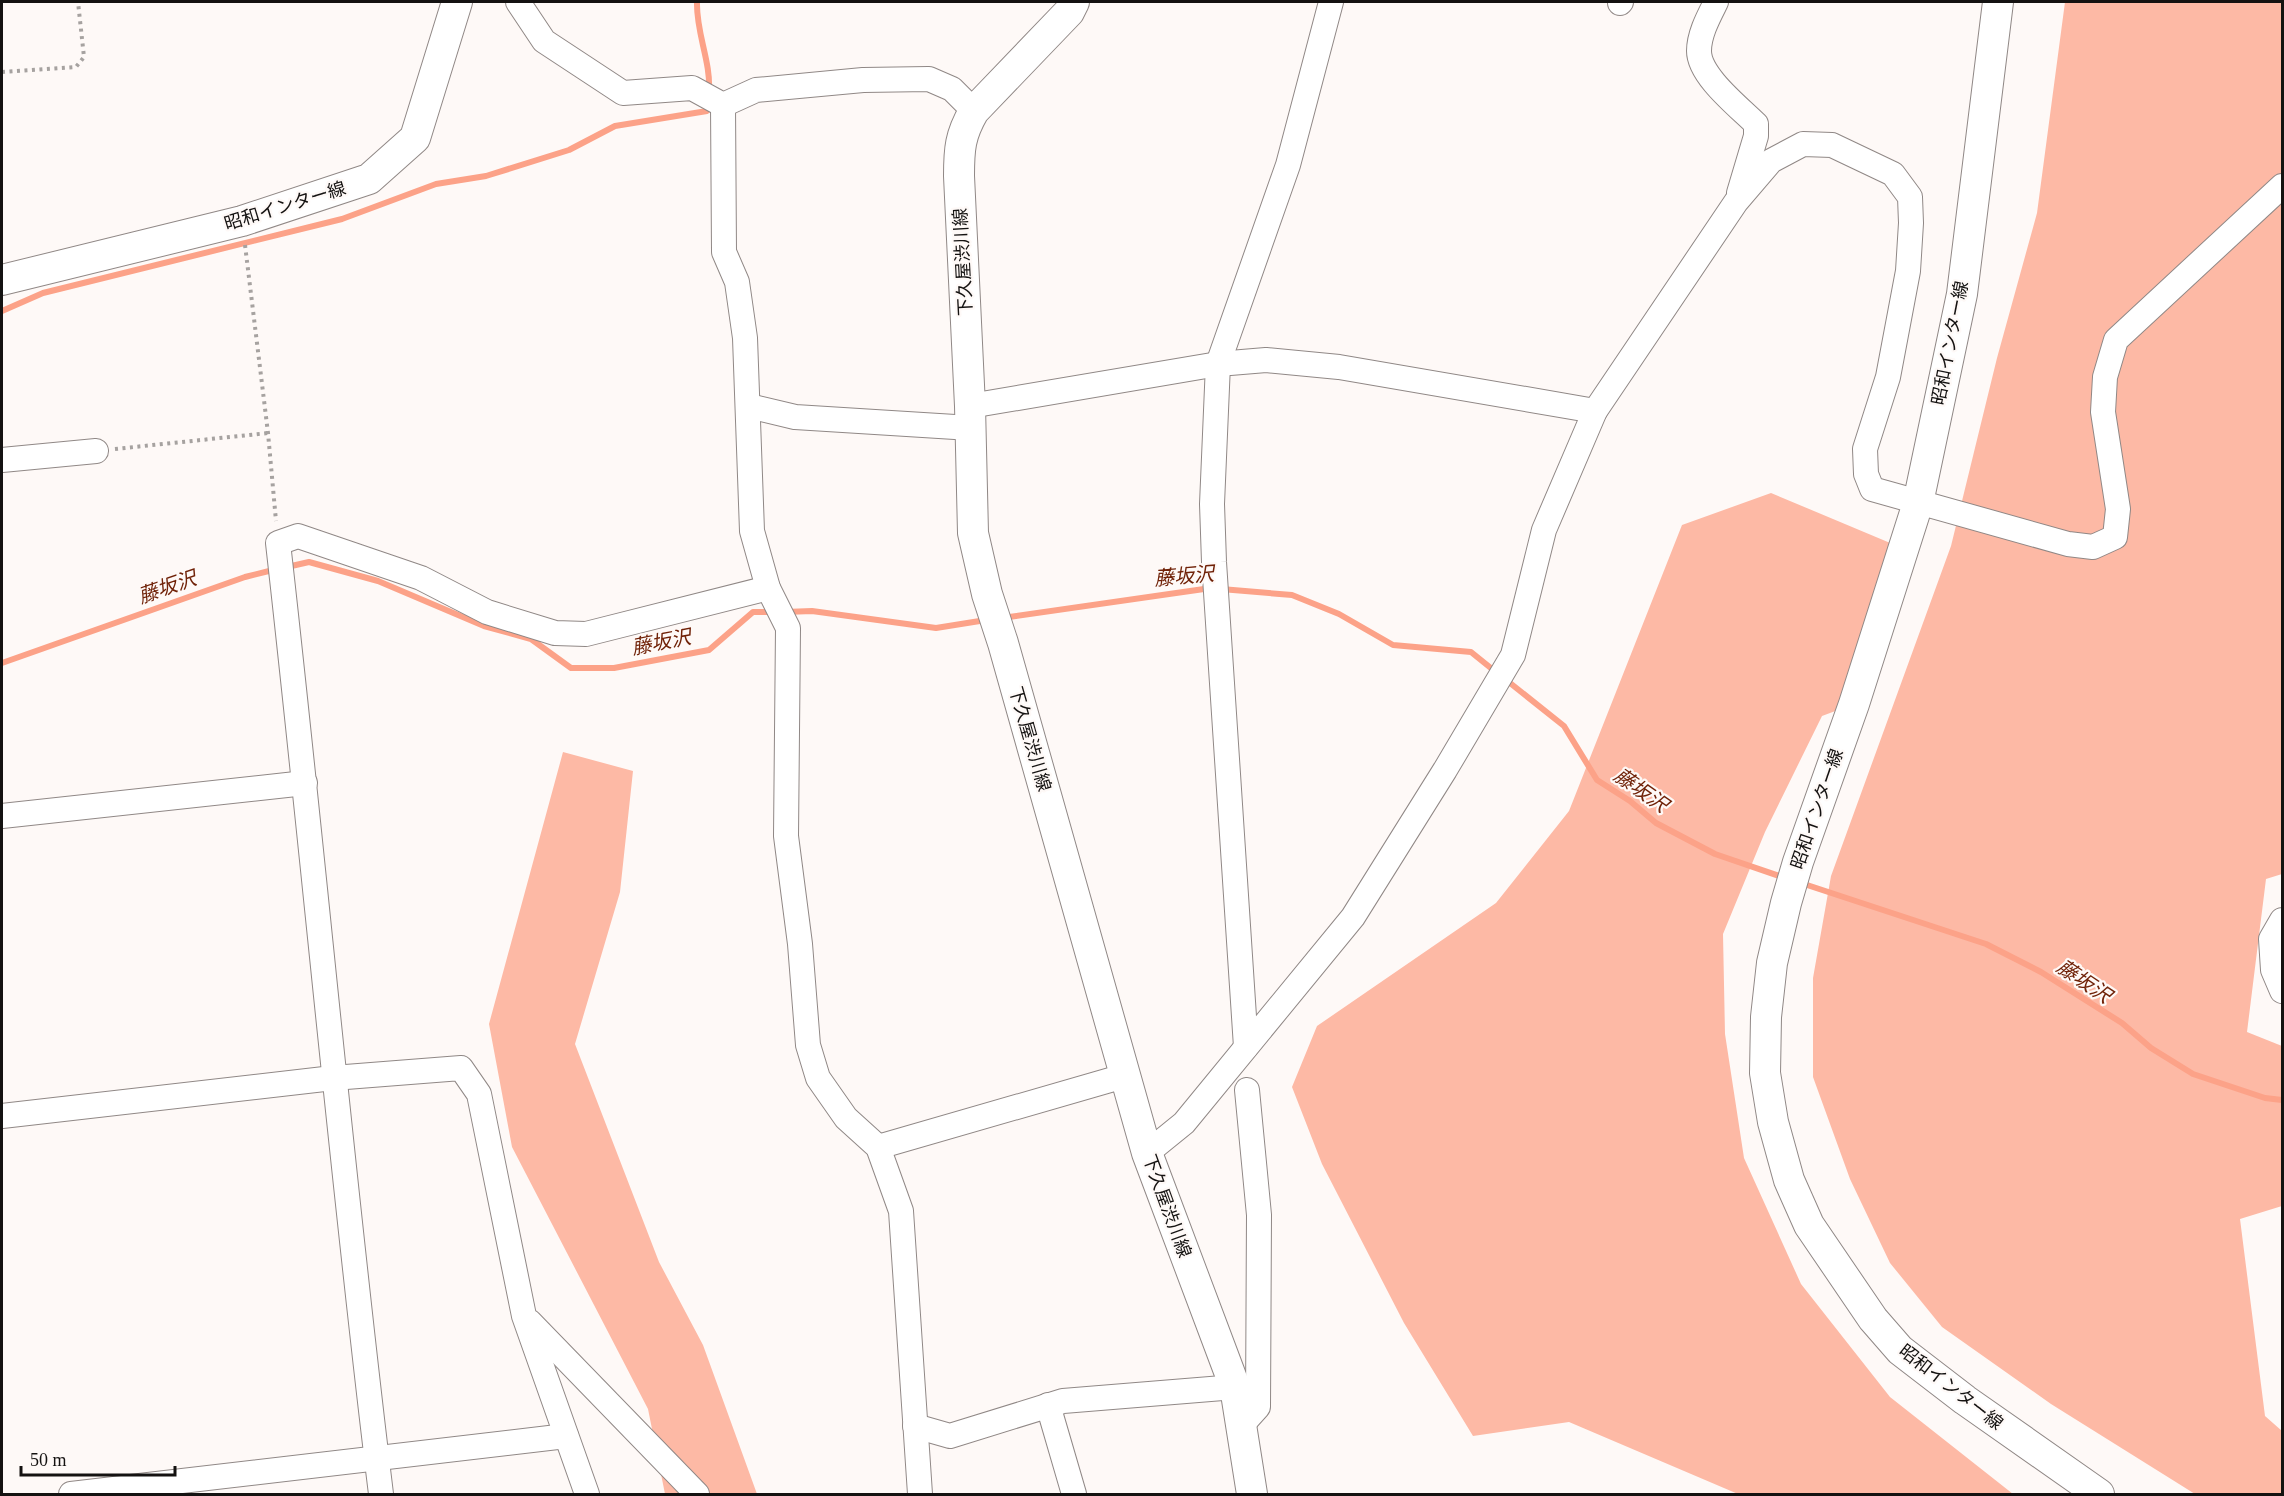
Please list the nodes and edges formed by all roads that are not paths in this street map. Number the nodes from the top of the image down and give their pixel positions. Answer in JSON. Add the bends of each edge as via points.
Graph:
{"nodes":[{"id":1,"x":457,"y":2,"type":"edge"},
{"id":2,"x":518,"y":2,"type":"edge"},
{"id":3,"x":1074,"y":2,"type":"edge"},
{"id":4,"x":1331,"y":2,"type":"edge"},
{"id":5,"x":1716,"y":2,"type":"edge"},
{"id":6,"x":1998,"y":2,"type":"edge"},
{"id":7,"x":723,"y":105,"type":"junction"},
{"id":8,"x":974,"y":111,"type":"junction"},
{"id":9,"x":2283,"y":186,"type":"edge"},
{"id":10,"x":1736,"y":202,"type":"junction"},
{"id":11,"x":2,"y":280,"type":"edge"},
{"id":12,"x":1218,"y":364,"type":"junction"},
{"id":13,"x":749,"y":406,"type":"junction"},
{"id":14,"x":1595,"y":411,"type":"junction"},
{"id":15,"x":971,"y":417,"type":"junction"},
{"id":16,"x":96,"y":451,"type":"road end"},
{"id":17,"x":2,"y":460,"type":"edge"},
{"id":18,"x":1918,"y":503,"type":"junction"},
{"id":19,"x":768,"y":588,"type":"junction"},
{"id":20,"x":305,"y":783,"type":"junction"},
{"id":21,"x":2,"y":816,"type":"edge"},
{"id":22,"x":2283,"y":920,"type":"edge"},
{"id":23,"x":2283,"y":991,"type":"edge"},
{"id":24,"x":1246,"y":1047,"type":"junction"},
{"id":25,"x":1124,"y":1076,"type":"junction"},
{"id":26,"x":333,"y":1078,"type":"junction"},
{"id":27,"x":1247,"y":1090,"type":"dead end"},
{"id":28,"x":2,"y":1116,"type":"edge"},
{"id":29,"x":878,"y":1147,"type":"junction"},
{"id":30,"x":1147,"y":1153,"type":"junction"},
{"id":31,"x":524,"y":1316,"type":"junction"},
{"id":32,"x":1235,"y":1387,"type":"junction"},
{"id":33,"x":1048,"y":1406,"type":"junction"},
{"id":34,"x":915,"y":1426,"type":"junction"},
{"id":35,"x":1240,"y":1427,"type":"junction"},
{"id":36,"x":566,"y":1436,"type":"junction"},
{"id":37,"x":377,"y":1458,"type":"junction"},
{"id":38,"x":70,"y":1494,"type":"edge"},
{"id":39,"x":381,"y":1494,"type":"edge"},
{"id":40,"x":587,"y":1494,"type":"edge"},
{"id":41,"x":697,"y":1494,"type":"edge"},
{"id":42,"x":920,"y":1494,"type":"edge"},
{"id":43,"x":1074,"y":1494,"type":"edge"},
{"id":44,"x":1252,"y":1494,"type":"edge"},
{"id":45,"x":2099,"y":1494,"type":"edge"}],
"edges":[{"from":1,"to":11,"type":"main road","name":"昭和インター線","via":[[415,138],[369,179],[242,221]]},
{"from":2,"to":7,"type":"street","via":[[544,41],[623,93],[692,88]]},
{"from":3,"to":8,"type":"main road","name":"下久屋渋川線","via":[[1069,12]]},
{"from":4,"to":12,"type":"street","via":[[1288,165]]},
{"from":5,"to":10,"type":"street","via":[[1705,23],[1698,52],[1709,78],[1756,124]]},
{"from":6,"to":18,"type":"main road","name":"昭和インター線","via":[[1962,294]]},
{"from":7,"to":8,"type":"street","via":[[756,90],[862,80],[929,79],[952,89]]},
{"from":7,"to":13,"type":"street","via":[[724,252],[737,282]]},
{"from":8,"to":15,"type":"main road","name":"下久屋渋川線","via":[[964,128],[958,176]]},
{"from":9,"to":18,"type":"street","via":[[2116,340],[2105,377],[2103,412],[2118,509],[2115,537],[2093,547],[2068,544]]},
{"from":10,"to":14,"type":"street"},
{"from":10,"to":18,"type":"street","via":[[1771,161],[1803,144],[1832,146],[1893,174],[1910,197],[1906,283],[1888,377],[1865,449],[1866,474],[1872,489]]},
{"from":12,"to":14,"type":"street","via":[[1266,360],[1339,367]]},
{"from":12,"to":15,"type":"street"},
{"from":12,"to":24,"type":"street","via":[[1212,504],[1214,562]]},
{"from":13,"to":15,"type":"street","via":[[795,417]]},
{"from":13,"to":19,"type":"street","via":[[752,531]]},
{"from":14,"to":24,"type":"street","via":[[1544,530],[1513,655],[1353,916]]},
{"from":15,"to":25,"type":"main road","name":"下久屋渋川線","via":[[973,533],[987,594]]},
{"from":16,"to":17,"type":"street"},
{"from":18,"to":45,"type":"main road","name":"昭和インター線","via":[[1786,903],[1772,963],[1766,1017],[1765,1073],[1771,1112],[1789,1180],[1809,1225],[1873,1319],[1900,1350]]},
{"from":19,"to":20,"type":"street","via":[[586,634],[555,633],[487,612],[421,578],[298,536],[278,543]]},
{"from":19,"to":29,"type":"street","via":[[789,628],[786,836],[808,1045],[818,1078],[846,1118]]},
{"from":20,"to":21,"type":"street"},
{"from":20,"to":26,"type":"street"},
{"from":22,"to":23,"type":"street","via":[[2271,939],[2273,970]]},
{"from":24,"to":30,"type":"street","via":[[1184,1123]]},
{"from":25,"to":29,"type":"street"},
{"from":25,"to":30,"type":"main road","name":"下久屋渋川線"},
{"from":26,"to":28,"type":"street"},
{"from":26,"to":31,"type":"street","via":[[461,1068],[480,1094]]},
{"from":26,"to":37,"type":"street"},
{"from":27,"to":35,"type":"street","via":[[1259,1215],[1258,1407]]},
{"from":29,"to":34,"type":"street","via":[[901,1211]]},
{"from":30,"to":32,"type":"main road","name":"下久屋渋川線"},
{"from":31,"to":36,"type":"street"},
{"from":31,"to":41,"type":"street"},
{"from":32,"to":33,"type":"street","via":[[1063,1401]]},
{"from":32,"to":35,"type":"main road","name":"下久屋渋川線"},
{"from":33,"to":34,"type":"street","via":[[950,1436]]},
{"from":33,"to":43,"type":"street"},
{"from":34,"to":42,"type":"street"},
{"from":35,"to":44,"type":"main road","name":"下久屋渋川線"},
{"from":36,"to":37,"type":"street"},
{"from":36,"to":40,"type":"street"},
{"from":37,"to":38,"type":"street"},
{"from":37,"to":39,"type":"street"}]}
